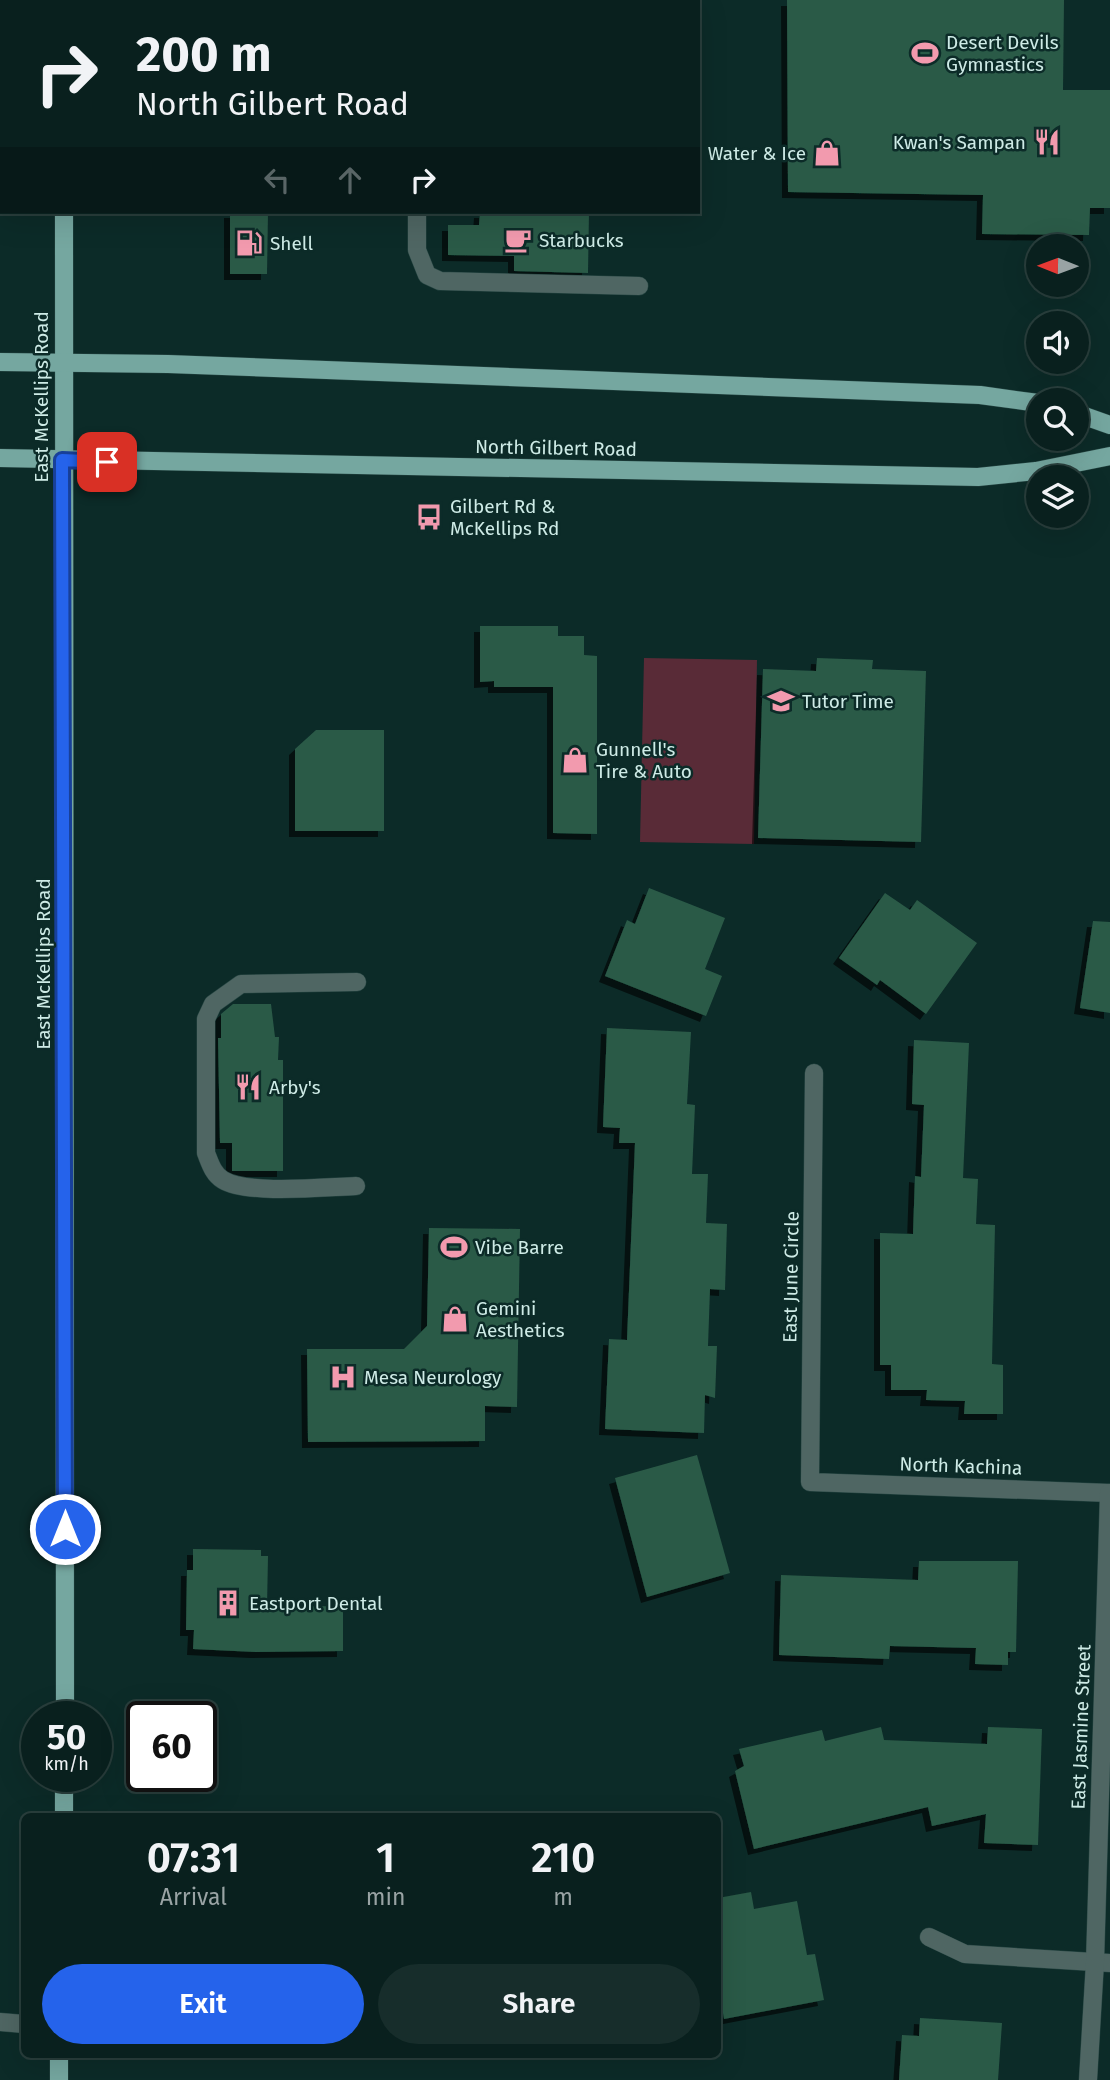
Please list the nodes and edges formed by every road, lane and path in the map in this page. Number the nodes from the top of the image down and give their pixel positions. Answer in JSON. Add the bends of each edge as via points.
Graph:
{"nodes":[{"id":1,"x":64,"y":214,"type":"edge"},
{"id":2,"x":417,"y":214,"type":"edge"},
{"id":3,"x":639,"y":286,"type":"dead end"},
{"id":4,"x":0,"y":362,"type":"edge"},
{"id":5,"x":62,"y":363,"type":"junction"},
{"id":6,"x":1026,"y":402,"type":"edge"},
{"id":7,"x":1089,"y":418,"type":"edge"},
{"id":8,"x":1110,"y":425,"type":"edge"},
{"id":9,"x":1110,"y":456,"type":"edge"},
{"id":10,"x":0,"y":458,"type":"edge"},
{"id":11,"x":62,"y":460,"type":"junction"},
{"id":12,"x":358,"y":982,"type":"dead end"},
{"id":13,"x":814,"y":1073,"type":"dead end"},
{"id":14,"x":356,"y":1186,"type":"dead end"},
{"id":15,"x":810,"y":1482,"type":"joint"},
{"id":16,"x":1109,"y":1493,"type":"edge"},
{"id":17,"x":65,"y":1701,"type":"edge"},
{"id":18,"x":64,"y":1792,"type":"edge"},
{"id":19,"x":64,"y":1813,"type":"edge"},
{"id":20,"x":929,"y":1937,"type":"dead end"},
{"id":21,"x":1103,"y":1963,"type":"edge"},
{"id":22,"x":0,"y":2022,"type":"edge"},
{"id":23,"x":21,"y":2024,"type":"edge"},
{"id":24,"x":59,"y":2058,"type":"edge"},
{"id":25,"x":59,"y":2080,"type":"edge"},
{"id":26,"x":1088,"y":2080,"type":"edge"}],
"edges":[{"from":1,"to":5,"type":"main road","name":"East McKellips Road"},
{"from":2,"to":3,"type":"street","via":[[417,250],[427,275],[440,281]]},
{"from":4,"to":5,"type":"main road"},
{"from":5,"to":6,"type":"main road","via":[[966,394]]},
{"from":5,"to":11,"type":"main road","name":"East McKellips Road"},
{"from":7,"to":8,"type":"main road"},
{"from":9,"to":11,"type":"main road","name":"North Gilbert Road","via":[[978,477]]},
{"from":10,"to":11,"type":"main road","name":"North Gilbert Road"},
{"from":11,"to":17,"type":"main road","name":"East McKellips Road"},
{"from":12,"to":14,"type":"street","via":[[241,984],[224,993],[206,1019],[206,1153],[221,1180],[251,1188]]},
{"from":13,"to":15,"type":"street","name":"East June Circle"},
{"from":15,"to":16,"type":"street","name":"North Kachina"},
{"from":16,"to":21,"type":"street","name":"East Jasmine Street"},
{"from":18,"to":19,"type":"main road"},
{"from":20,"to":21,"type":"street","via":[[965,1954]]},
{"from":21,"to":26,"type":"street","name":"East Jasmine Street"},
{"from":22,"to":23,"type":"street"},
{"from":24,"to":25,"type":"main road"}]}
